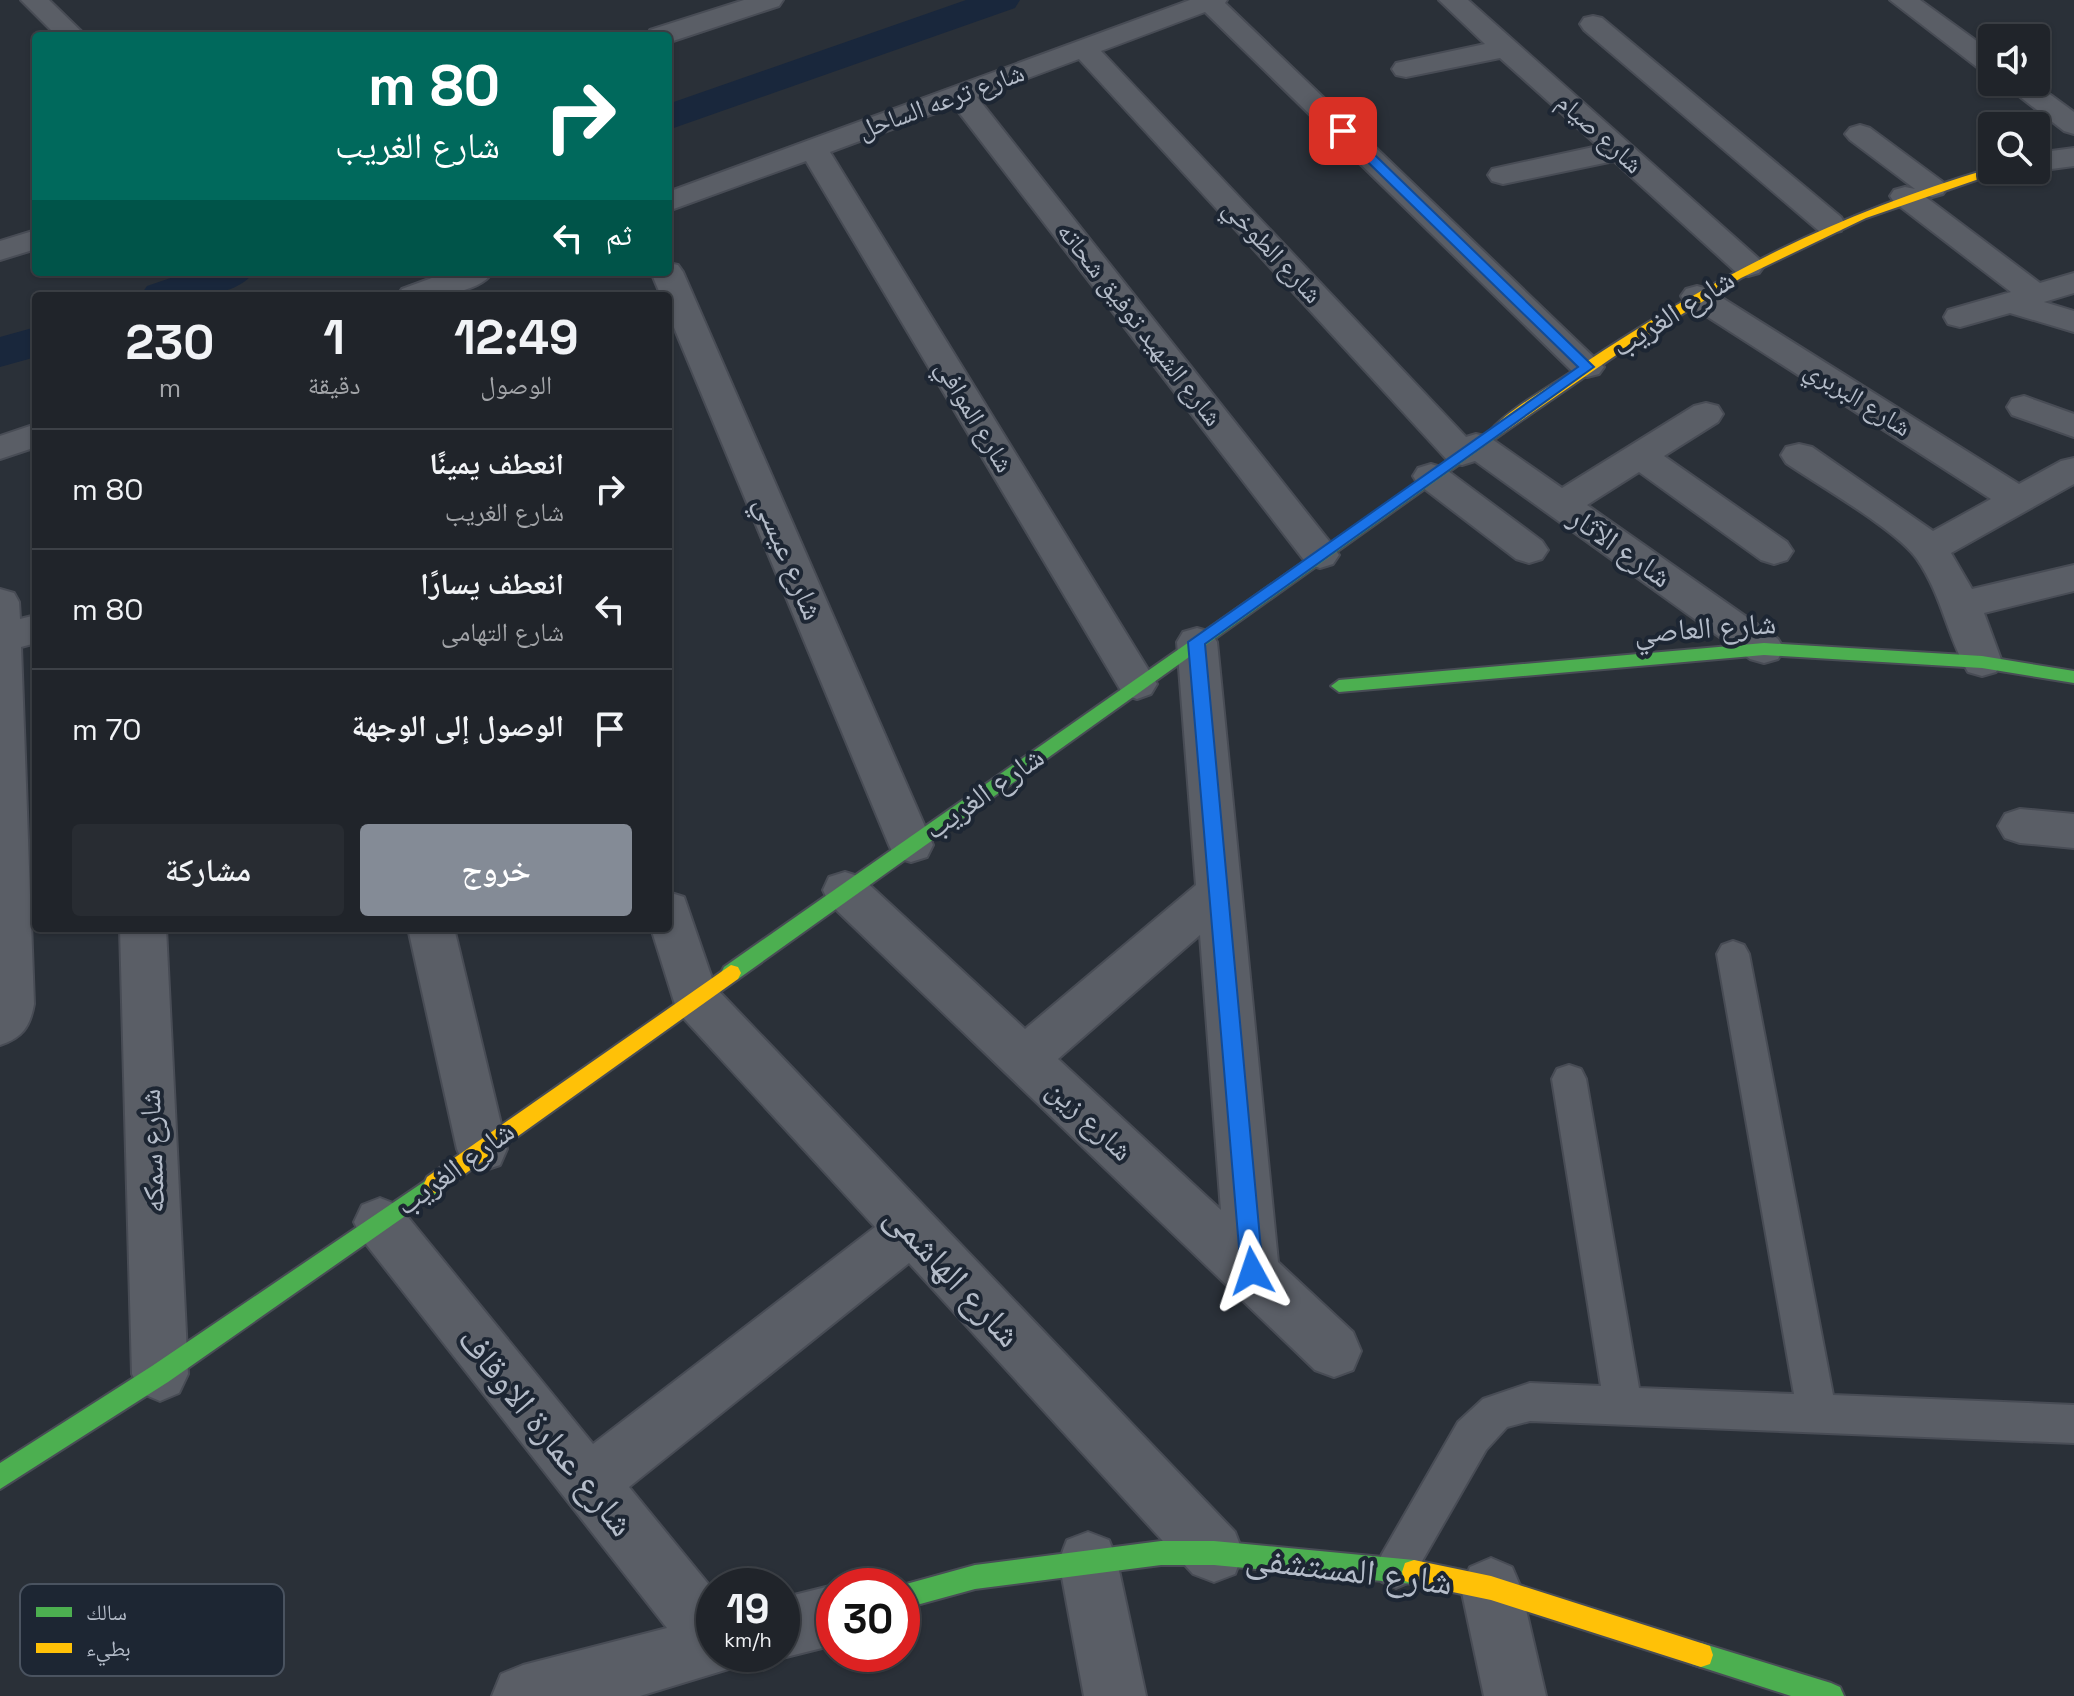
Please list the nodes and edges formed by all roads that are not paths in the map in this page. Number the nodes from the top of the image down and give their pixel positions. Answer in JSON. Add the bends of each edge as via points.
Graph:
{"nodes":[{"id":1,"x":34,"y":0,"type":"edge"},
{"id":2,"x":770,"y":0,"type":"edge"},
{"id":3,"x":1452,"y":0,"type":"edge"},
{"id":4,"x":1903,"y":0,"type":"edge"},
{"id":5,"x":1212,"y":1,"type":"edge"},
{"id":6,"x":1593,"y":24,"type":"dead end"},
{"id":7,"x":69,"y":32,"type":"edge"},
{"id":8,"x":672,"y":32,"type":"edge"},
{"id":9,"x":1083,"y":48,"type":"junction"},
{"id":10,"x":1508,"y":48,"type":"junction"},
{"id":11,"x":1978,"y":55,"type":"edge"},
{"id":12,"x":1406,"y":69,"type":"dead end"},
{"id":13,"x":960,"y":94,"type":"junction"},
{"id":14,"x":2034,"y":96,"type":"edge"},
{"id":15,"x":2074,"y":125,"type":"edge"},
{"id":16,"x":1860,"y":134,"type":"dead end"},
{"id":17,"x":813,"y":148,"type":"junction"},
{"id":18,"x":1618,"y":151,"type":"junction"},
{"id":19,"x":2074,"y":157,"type":"edge"},
{"id":20,"x":2050,"y":160,"type":"edge"},
{"id":21,"x":1503,"y":175,"type":"dead end"},
{"id":22,"x":1978,"y":176,"type":"edge"},
{"id":23,"x":1918,"y":192,"type":"junction"},
{"id":24,"x":672,"y":201,"type":"edge"},
{"id":25,"x":1830,"y":224,"type":"junction"},
{"id":26,"x":32,"y":240,"type":"edge"},
{"id":27,"x":0,"y":251,"type":"edge"},
{"id":28,"x":1748,"y":266,"type":"junction"},
{"id":29,"x":467,"y":276,"type":"edge"},
{"id":30,"x":669,"y":276,"type":"edge"},
{"id":31,"x":2074,"y":283,"type":"edge"},
{"id":32,"x":424,"y":292,"type":"edge"},
{"id":33,"x":1697,"y":296,"type":"junction"},
{"id":34,"x":2019,"y":297,"type":"junction"},
{"id":35,"x":1960,"y":317,"type":"dead end"},
{"id":36,"x":2074,"y":322,"type":"edge"},
{"id":37,"x":1587,"y":367,"type":"junction"},
{"id":38,"x":2024,"y":407,"type":"dead end"},
{"id":39,"x":1706,"y":414,"type":"dead end"},
{"id":40,"x":2074,"y":426,"type":"edge"},
{"id":41,"x":32,"y":436,"type":"edge"},
{"id":42,"x":0,"y":448,"type":"edge"},
{"id":43,"x":1469,"y":450,"type":"junction"},
{"id":44,"x":1799,"y":455,"type":"dead end"},
{"id":45,"x":1640,"y":456,"type":"junction"},
{"id":46,"x":2074,"y":469,"type":"edge"},
{"id":47,"x":1431,"y":476,"type":"junction"},
{"id":48,"x":2020,"y":501,"type":"junction"},
{"id":49,"x":1561,"y":505,"type":"junction"},
{"id":50,"x":1930,"y":549,"type":"junction"},
{"id":51,"x":1529,"y":550,"type":"dead end"},
{"id":52,"x":1774,"y":551,"type":"dead end"},
{"id":53,"x":1320,"y":555,"type":"junction"},
{"id":54,"x":2074,"y":578,"type":"edge"},
{"id":55,"x":0,"y":602,"type":"edge"},
{"id":56,"x":1962,"y":605,"type":"junction"},
{"id":57,"x":32,"y":630,"type":"edge"},
{"id":58,"x":1,"y":638,"type":"edge"},
{"id":59,"x":1197,"y":642,"type":"junction"},
{"id":60,"x":1764,"y":649,"type":"junction"},
{"id":61,"x":1982,"y":662,"type":"junction"},
{"id":62,"x":2074,"y":677,"type":"edge"},
{"id":63,"x":1137,"y":684,"type":"junction"},
{"id":64,"x":1339,"y":686,"type":"dead end"},
{"id":65,"x":2020,"y":826,"type":"dead end"},
{"id":66,"x":2074,"y":831,"type":"edge"},
{"id":67,"x":911,"y":845,"type":"junction"},
{"id":68,"x":845,"y":890,"type":"junction"},
{"id":69,"x":1219,"y":892,"type":"junction"},
{"id":70,"x":672,"y":923,"type":"edge"},
{"id":71,"x":143,"y":932,"type":"edge"},
{"id":72,"x":432,"y":932,"type":"edge"},
{"id":73,"x":1733,"y":954,"type":"dead end"},
{"id":74,"x":694,"y":997,"type":"junction"},
{"id":75,"x":0,"y":1025,"type":"edge"},
{"id":76,"x":1024,"y":1059,"type":"junction"},
{"id":77,"x":1569,"y":1079,"type":"dead end"},
{"id":78,"x":482,"y":1149,"type":"junction"},
{"id":79,"x":380,"y":1222,"type":"junction"},
{"id":80,"x":911,"y":1230,"type":"junction"},
{"id":81,"x":1252,"y":1271,"type":"junction"},
{"id":82,"x":1334,"y":1351,"type":"dead end"},
{"id":83,"x":160,"y":1374,"type":"junction"},
{"id":84,"x":1623,"y":1406,"type":"junction"},
{"id":85,"x":1817,"y":1414,"type":"junction"},
{"id":86,"x":2074,"y":1424,"type":"edge"},
{"id":87,"x":0,"y":1477,"type":"edge"},
{"id":88,"x":589,"y":1483,"type":"junction"},
{"id":89,"x":1214,"y":1553,"type":"junction"},
{"id":90,"x":1088,"y":1561,"type":"junction"},
{"id":91,"x":1396,"y":1568,"type":"junction"},
{"id":92,"x":1491,"y":1588,"type":"junction"},
{"id":93,"x":920,"y":1592,"type":"edge"},
{"id":94,"x":696,"y":1617,"type":"edge"},
{"id":95,"x":696,"y":1651,"type":"edge"},
{"id":96,"x":523,"y":1696,"type":"edge"},
{"id":97,"x":1115,"y":1696,"type":"edge"},
{"id":98,"x":1515,"y":1696,"type":"edge"},
{"id":99,"x":1831,"y":1696,"type":"edge"}],
"edges":[{"from":1,"to":7,"type":"street"},
{"from":2,"to":8,"type":"street"},
{"from":3,"to":10,"type":"street","name":"شارع صيام"},
{"from":4,"to":11,"type":"street"},
{"from":5,"to":9,"type":"street","name":"شارع ترعه الساحل"},
{"from":5,"to":37,"type":"street"},
{"from":6,"to":25,"type":"street"},
{"from":9,"to":13,"type":"street","name":"شارع ترعه الساحل"},
{"from":9,"to":43,"type":"street","name":"شارع الطوخي"},
{"from":10,"to":12,"type":"street"},
{"from":10,"to":18,"type":"street","name":"شارع صيام"},
{"from":13,"to":17,"type":"street","name":"شارع ترعه الساحل"},
{"from":13,"to":53,"type":"street","name":"شارع الشهيد توفيق شحاته"},
{"from":14,"to":15,"type":"street"},
{"from":16,"to":23,"type":"street"},
{"from":17,"to":24,"type":"street","name":"شارع ترعه الساحل"},
{"from":17,"to":63,"type":"street","name":"شارع الموافي"},
{"from":18,"to":21,"type":"street"},
{"from":18,"to":28,"type":"street","name":"شارع صيام"},
{"from":19,"to":20,"type":"street"},
{"from":22,"to":23,"type":"street","name":"شارع الغريب"},
{"from":23,"to":25,"type":"street","name":"شارع الغريب"},
{"from":23,"to":34,"type":"street"},
{"from":25,"to":28,"type":"street","name":"شارع الغريب"},
{"from":26,"to":27,"type":"street"},
{"from":28,"to":33,"type":"street","name":"شارع الغريب"},
{"from":29,"to":32,"type":"street"},
{"from":30,"to":67,"type":"street","name":"شارع عيسي"},
{"from":31,"to":34,"type":"street"},
{"from":33,"to":37,"type":"street","name":"شارع الغريب"},
{"from":33,"to":48,"type":"street","name":"شارع البربري"},
{"from":34,"to":35,"type":"street"},
{"from":34,"to":36,"type":"street"},
{"from":37,"to":43,"type":"street","name":"شارع الغريب"},
{"from":38,"to":40,"type":"street"},
{"from":39,"to":45,"type":"street"},
{"from":41,"to":42,"type":"street"},
{"from":43,"to":47,"type":"street","name":"شارع الغريب"},
{"from":43,"to":49,"type":"street","name":"شارع الآثار"},
{"from":44,"to":50,"type":"street"},
{"from":45,"to":49,"type":"street"},
{"from":45,"to":52,"type":"street"},
{"from":46,"to":48,"type":"street"},
{"from":47,"to":51,"type":"street"},
{"from":47,"to":53,"type":"street","name":"شارع الغريب"},
{"from":48,"to":50,"type":"street"},
{"from":49,"to":60,"type":"street","name":"شارع الآثار"},
{"from":50,"to":56,"type":"street"},
{"from":53,"to":59,"type":"street","name":"شارع الغريب"},
{"from":54,"to":56,"type":"street"},
{"from":55,"to":58,"type":"street"},
{"from":56,"to":61,"type":"street"},
{"from":57,"to":58,"type":"street"},
{"from":58,"to":75,"type":"street","via":[[10,1004]]},
{"from":59,"to":63,"type":"street","name":"شارع الغريب"},
{"from":59,"to":69,"type":"street"},
{"from":60,"to":61,"type":"street","name":"شارع العاصي"},
{"from":60,"to":64,"type":"street","name":"شارع العاصي"},
{"from":61,"to":62,"type":"street","name":"شارع العاصي"},
{"from":63,"to":67,"type":"street","name":"شارع الغريب"},
{"from":65,"to":66,"type":"street"},
{"from":67,"to":68,"type":"street","name":"شارع الغريب"},
{"from":68,"to":74,"type":"street","name":"شارع الغريب"},
{"from":68,"to":76,"type":"street","name":"شارع زين"},
{"from":69,"to":76,"type":"street"},
{"from":69,"to":81,"type":"street"},
{"from":70,"to":74,"type":"street"},
{"from":71,"to":83,"type":"street","name":"شارع سمكه"},
{"from":72,"to":78,"type":"street"},
{"from":73,"to":85,"type":"lane"},
{"from":74,"to":78,"type":"street","name":"شارع الغريب"},
{"from":74,"to":80,"type":"street","name":"شارع الهاشمى"},
{"from":76,"to":81,"type":"street","name":"شارع زين"},
{"from":77,"to":84,"type":"lane"},
{"from":78,"to":79,"type":"street","name":"شارع الغريب"},
{"from":79,"to":83,"type":"street","name":"شارع الغريب"},
{"from":79,"to":88,"type":"street","name":"شارع عمارة الاوقاف"},
{"from":80,"to":88,"type":"street"},
{"from":80,"to":89,"type":"street","name":"شارع الهاشمى"},
{"from":81,"to":82,"type":"street","name":"شارع زين"},
{"from":83,"to":87,"type":"street","name":"شارع الغريب"},
{"from":84,"to":85,"type":"lane"},
{"from":84,"to":91,"type":"lane","via":[[1530,1402],[1496,1412],[1472,1436]]},
{"from":85,"to":86,"type":"lane"},
{"from":88,"to":94,"type":"street","name":"شارع عمارة الاوقاف"},
{"from":89,"to":90,"type":"street","name":"شارع المستشفى"},
{"from":89,"to":91,"type":"street","name":"شارع المستشفى"},
{"from":90,"to":93,"type":"street","name":"شارع المستشفى","via":[[975,1577]]},
{"from":90,"to":97,"type":"street"},
{"from":91,"to":92,"type":"street","name":"شارع المستشفى"},
{"from":92,"to":98,"type":"street"},
{"from":92,"to":99,"type":"street","name":"شارع المستشفى"},
{"from":95,"to":96,"type":"street"}]}
